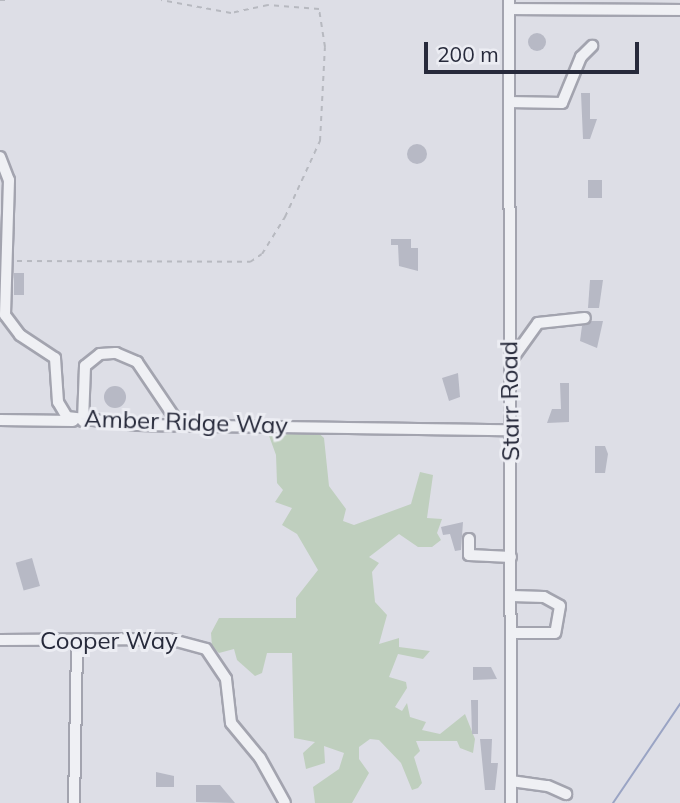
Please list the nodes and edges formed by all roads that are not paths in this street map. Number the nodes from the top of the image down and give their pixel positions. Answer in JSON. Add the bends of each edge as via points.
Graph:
{"nodes":[{"id":1,"x":510,"y":5,"type":"edge"},
{"id":2,"x":680,"y":10,"type":"edge"},
{"id":3,"x":592,"y":46,"type":"dead end"},
{"id":4,"x":509,"y":102,"type":"junction"},
{"id":5,"x":0,"y":157,"type":"edge"},
{"id":6,"x":585,"y":318,"type":"dead end"},
{"id":7,"x":510,"y":362,"type":"junction"},
{"id":8,"x":0,"y":420,"type":"edge"},
{"id":9,"x":81,"y":421,"type":"junction"},
{"id":10,"x":179,"y":424,"type":"junction"},
{"id":11,"x":510,"y":430,"type":"junction"},
{"id":12,"x":469,"y":539,"type":"dead end"},
{"id":13,"x":511,"y":557,"type":"junction"},
{"id":14,"x":512,"y":596,"type":"junction"},
{"id":15,"x":512,"y":634,"type":"junction"},
{"id":16,"x":0,"y":640,"type":"edge"},
{"id":17,"x":77,"y":640,"type":"junction"},
{"id":18,"x":511,"y":781,"type":"junction"},
{"id":19,"x":566,"y":794,"type":"dead end"},
{"id":20,"x":74,"y":803,"type":"edge"},
{"id":21,"x":285,"y":803,"type":"edge"},
{"id":22,"x":511,"y":803,"type":"edge"}],
"edges":[{"from":1,"to":2,"type":"street"},
{"from":1,"to":4,"type":"street","name":"Starr Road"},
{"from":3,"to":4,"type":"street","via":[[581,57],[562,103]]},
{"from":4,"to":7,"type":"street","name":"Starr Road"},
{"from":5,"to":9,"type":"street","name":"Amber Ridge Way","via":[[9,180],[4,306],[9,323],[55,358],[58,402],[67,417]]},
{"from":6,"to":7,"type":"street","via":[[538,323]]},
{"from":7,"to":11,"type":"street","name":"Starr Road"},
{"from":8,"to":9,"type":"street"},
{"from":9,"to":10,"type":"street","name":"Amber Ridge Way"},
{"from":9,"to":10,"type":"street","via":[[85,366],[100,354],[116,353],[137,362]]},
{"from":10,"to":11,"type":"street","name":"Amber Ridge Way"},
{"from":11,"to":13,"type":"street","name":"Starr Road"},
{"from":12,"to":13,"type":"street","via":[[469,555]]},
{"from":13,"to":14,"type":"street","name":"Starr Road"},
{"from":14,"to":15,"type":"street","name":"Starr Road"},
{"from":14,"to":15,"type":"street","via":[[544,597],[561,607],[555,633]]},
{"from":15,"to":18,"type":"street","name":"Starr Road"},
{"from":16,"to":17,"type":"street","name":"Cooper Way"},
{"from":17,"to":20,"type":"street"},
{"from":17,"to":21,"type":"street","name":"Cooper Way","via":[[169,639],[206,649],[226,679],[231,723],[260,758]]},
{"from":18,"to":19,"type":"street","via":[[548,786]]},
{"from":18,"to":22,"type":"street","name":"Starr Road"}]}
